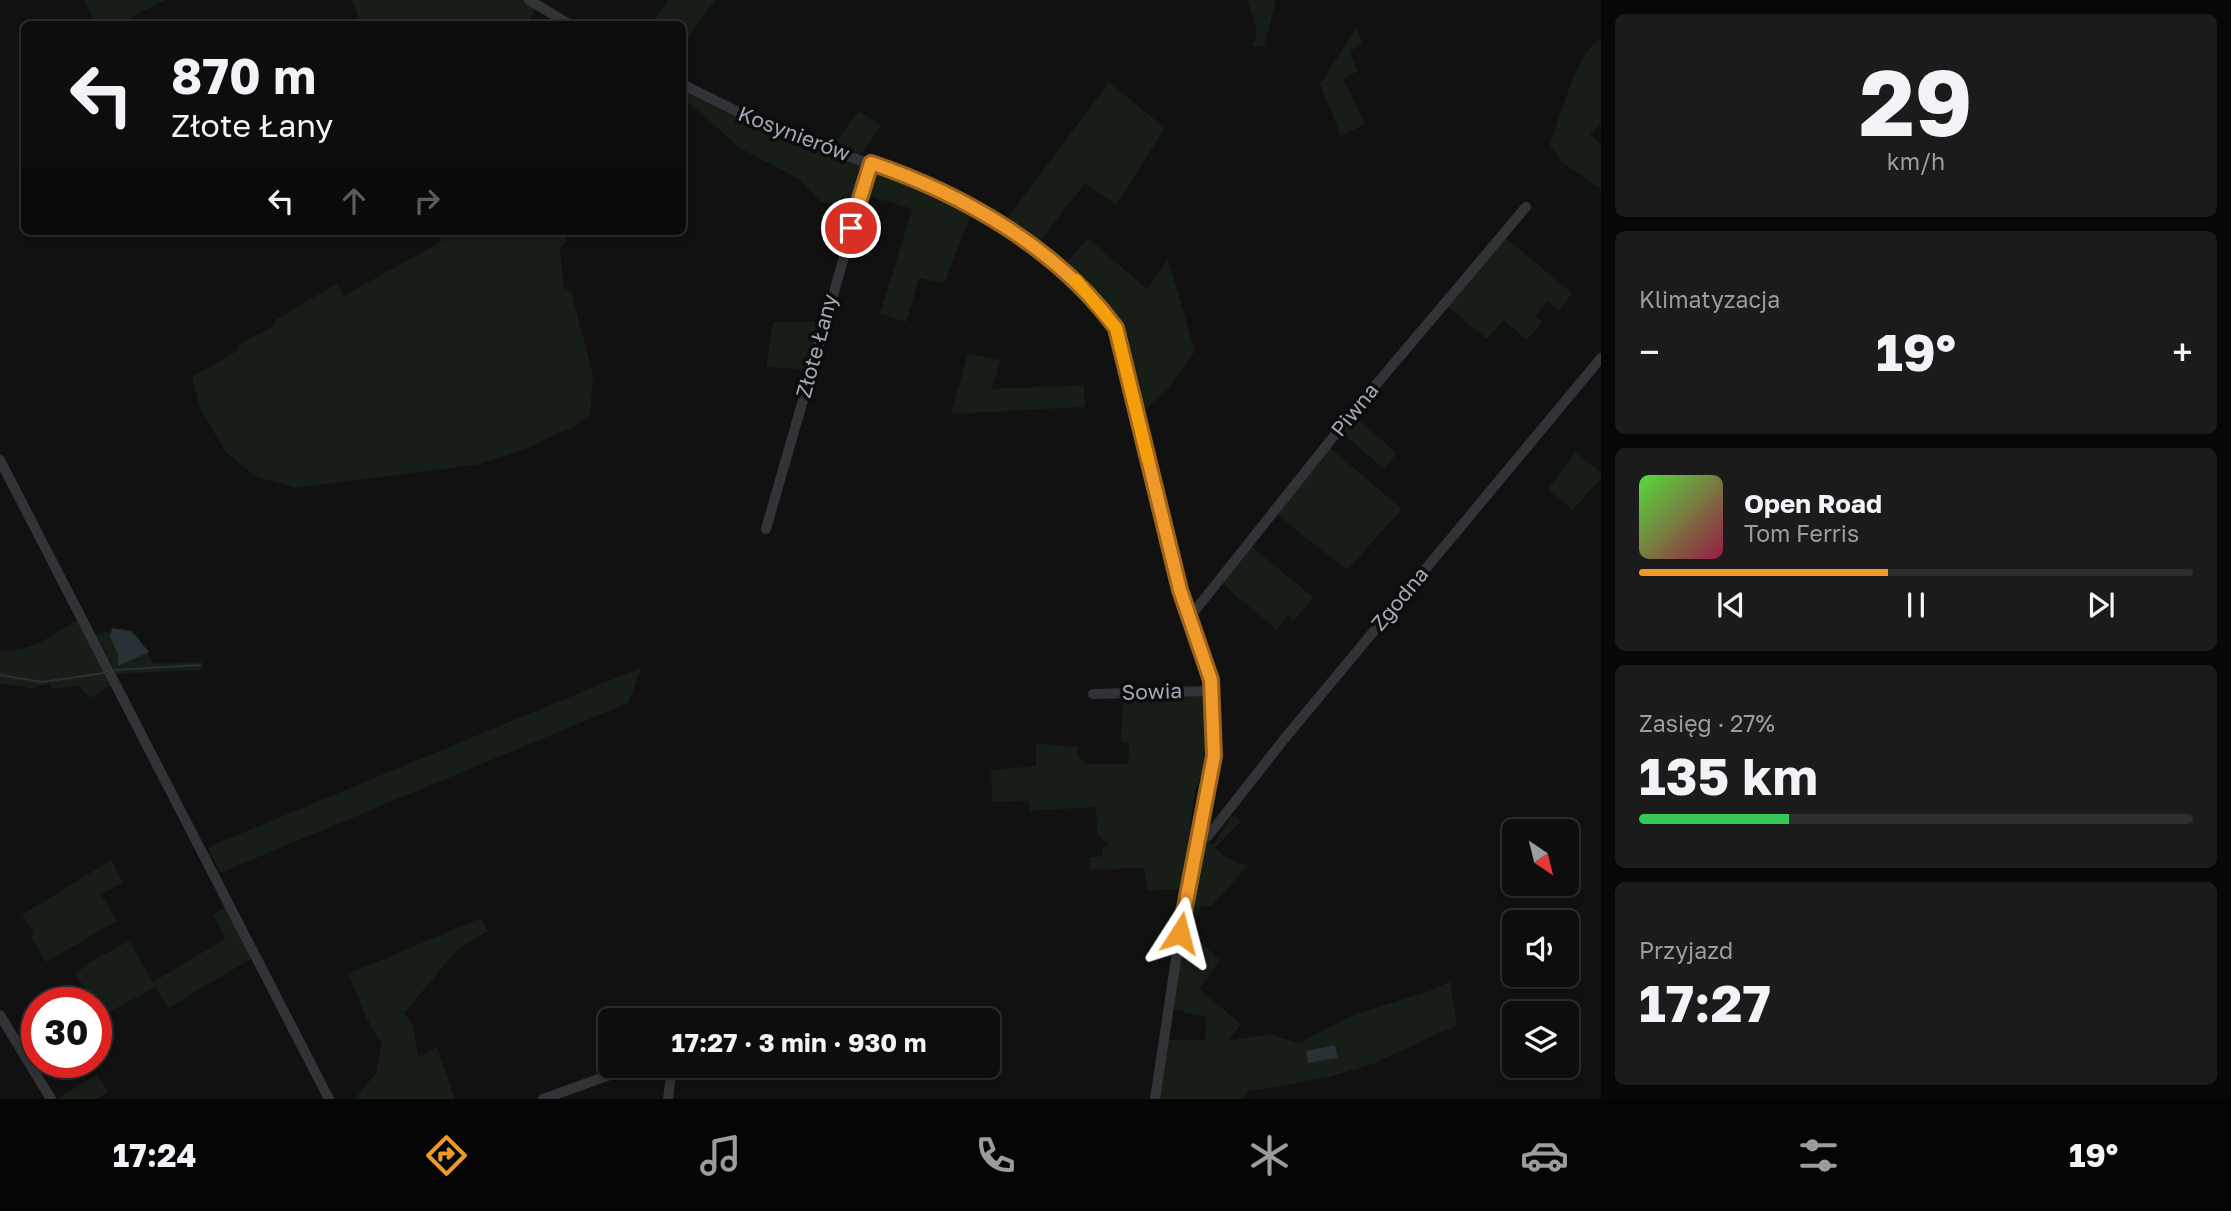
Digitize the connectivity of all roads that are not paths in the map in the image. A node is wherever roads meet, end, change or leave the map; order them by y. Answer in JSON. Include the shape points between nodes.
{"nodes":[{"id":1,"x":529,"y":0,"type":"edge"},
{"id":2,"x":564,"y":21,"type":"edge"},
{"id":3,"x":686,"y":86,"type":"edge"},
{"id":4,"x":871,"y":163,"type":"junction"},
{"id":5,"x":1526,"y":207,"type":"dead end"},
{"id":6,"x":1601,"y":358,"type":"edge"},
{"id":7,"x":0,"y":460,"type":"edge"},
{"id":8,"x":765,"y":529,"type":"dead end"},
{"id":9,"x":1189,"y":618,"type":"junction"},
{"id":10,"x":1212,"y":691,"type":"junction"},
{"id":11,"x":1093,"y":694,"type":"dead end"},
{"id":12,"x":1200,"y":837,"type":"junction"},
{"id":13,"x":0,"y":1015,"type":"edge"},
{"id":14,"x":602,"y":1078,"type":"edge"},
{"id":15,"x":671,"y":1078,"type":"edge"},
{"id":16,"x":51,"y":1099,"type":"edge"},
{"id":17,"x":329,"y":1099,"type":"edge"},
{"id":18,"x":543,"y":1099,"type":"edge"},
{"id":19,"x":668,"y":1099,"type":"edge"},
{"id":20,"x":1155,"y":1099,"type":"edge"}],
"edges":[{"from":1,"to":2,"type":"street"},
{"from":3,"to":4,"type":"street","name":"Kosynierów","via":[[781,134]]},
{"from":4,"to":8,"type":"street","name":"Złote Łany"},
{"from":4,"to":9,"type":"street","name":"Kosynierów","via":[[937,187],[1063,267],[1116,328]]},
{"from":5,"to":9,"type":"street","name":"Piwna","via":[[1353,412]]},
{"from":6,"to":12,"type":"street","name":"Zgodna","via":[[1208,836]]},
{"from":7,"to":17,"type":"street"},
{"from":9,"to":10,"type":"street","name":"Kosynierów"},
{"from":10,"to":11,"type":"street","name":"Sowia"},
{"from":10,"to":12,"type":"street","name":"Kosynierów","via":[[1214,756]]},
{"from":12,"to":20,"type":"street","name":"Kosynierów","via":[[1184,906]]},
{"from":13,"to":16,"type":"street"},
{"from":14,"to":18,"type":"street"},
{"from":15,"to":19,"type":"street"}]}
